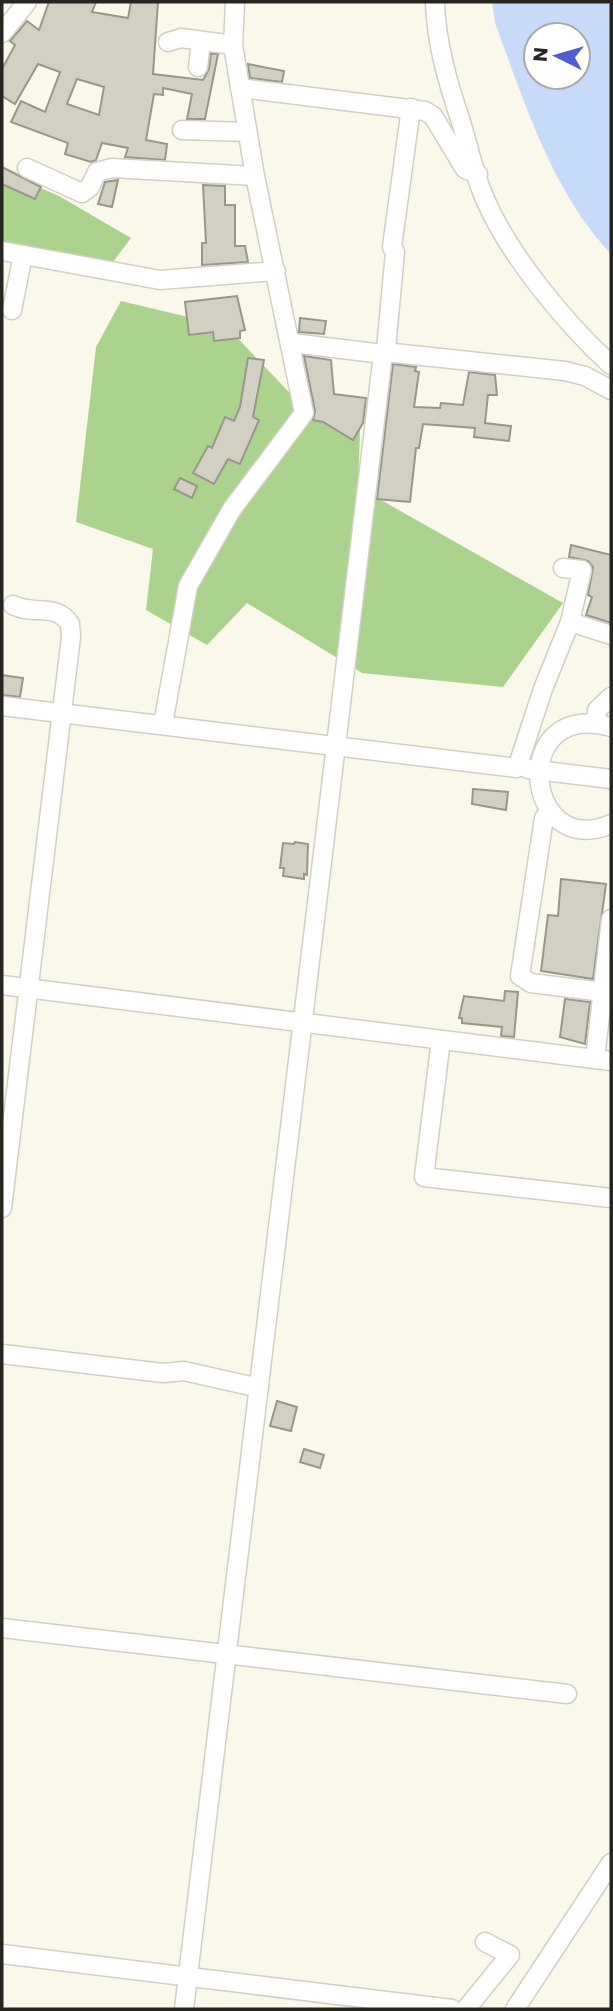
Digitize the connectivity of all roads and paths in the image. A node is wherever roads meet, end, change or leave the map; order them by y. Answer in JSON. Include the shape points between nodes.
{"nodes":[{"id":1,"x":27,"y":2,"type":"edge"},
{"id":2,"x":235,"y":2,"type":"edge"},
{"id":3,"x":435,"y":2,"type":"edge"},
{"id":4,"x":2,"y":33,"type":"edge"},
{"id":5,"x":201,"y":41,"type":"junction"},
{"id":6,"x":168,"y":42,"type":"dead end"},
{"id":7,"x":233,"y":45,"type":"junction"},
{"id":8,"x":198,"y":67,"type":"dead end"},
{"id":9,"x":240,"y":88,"type":"junction"},
{"id":10,"x":411,"y":108,"type":"junction"},
{"id":11,"x":182,"y":130,"type":"dead end"},
{"id":12,"x":247,"y":132,"type":"junction"},
{"id":13,"x":27,"y":168,"type":"dead end"},
{"id":14,"x":478,"y":174,"type":"junction"},
{"id":15,"x":255,"y":176,"type":"junction"},
{"id":16,"x":2,"y":251,"type":"edge"},
{"id":17,"x":23,"y":254,"type":"junction"},
{"id":18,"x":276,"y":271,"type":"junction"},
{"id":19,"x":12,"y":310,"type":"dead end"},
{"id":20,"x":292,"y":343,"type":"junction"},
{"id":21,"x":384,"y":353,"type":"junction"},
{"id":22,"x":611,"y":365,"type":"edge"},
{"id":23,"x":611,"y":390,"type":"edge"},
{"id":24,"x":563,"y":568,"type":"dead end"},
{"id":25,"x":13,"y":605,"type":"dead end"},
{"id":26,"x":570,"y":622,"type":"junction"},
{"id":27,"x":611,"y":635,"type":"edge"},
{"id":28,"x":611,"y":698,"type":"edge"},
{"id":29,"x":2,"y":706,"type":"edge"},
{"id":30,"x":62,"y":713,"type":"junction"},
{"id":31,"x":163,"y":724,"type":"junction"},
{"id":32,"x":604,"y":725,"type":"edge"},
{"id":33,"x":336,"y":746,"type":"junction"},
{"id":34,"x":517,"y":768,"type":"junction"},
{"id":35,"x":537,"y":771,"type":"junction"},
{"id":36,"x":611,"y":779,"type":"edge"},
{"id":37,"x":550,"y":811,"type":"junction"},
{"id":38,"x":611,"y":824,"type":"edge"},
{"id":39,"x":611,"y":919,"type":"edge"},
{"id":40,"x":2,"y":985,"type":"edge"},
{"id":41,"x":29,"y":989,"type":"junction"},
{"id":42,"x":607,"y":992,"type":"edge"},
{"id":43,"x":302,"y":1022,"type":"junction"},
{"id":44,"x":441,"y":1040,"type":"junction"},
{"id":45,"x":603,"y":1060,"type":"edge"},
{"id":46,"x":611,"y":1198,"type":"edge"},
{"id":47,"x":2,"y":1208,"type":"edge"},
{"id":48,"x":2,"y":1354,"type":"edge"},
{"id":49,"x":259,"y":1388,"type":"junction"},
{"id":50,"x":2,"y":1628,"type":"edge"},
{"id":51,"x":228,"y":1654,"type":"junction"},
{"id":52,"x":567,"y":1694,"type":"dead end"},
{"id":53,"x":611,"y":1863,"type":"edge"},
{"id":54,"x":485,"y":1942,"type":"dead end"},
{"id":55,"x":2,"y":1954,"type":"edge"},
{"id":56,"x":188,"y":1977,"type":"junction"},
{"id":57,"x":184,"y":2009,"type":"edge"},
{"id":58,"x":452,"y":2009,"type":"edge"},
{"id":59,"x":466,"y":2009,"type":"edge"},
{"id":60,"x":515,"y":2009,"type":"edge"}],
"edges":[{"from":1,"to":4,"type":"street"},
{"from":2,"to":7,"type":"street"},
{"from":3,"to":14,"type":"street","via":[[448,80]]},
{"from":5,"to":6,"type":"street","via":[[181,38]]},
{"from":5,"to":7,"type":"street"},
{"from":5,"to":8,"type":"street"},
{"from":7,"to":9,"type":"street"},
{"from":9,"to":10,"type":"street"},
{"from":9,"to":12,"type":"street"},
{"from":10,"to":14,"type":"street","via":[[433,116],[465,169]]},
{"from":10,"to":21,"type":"street","via":[[392,247]]},
{"from":11,"to":12,"type":"street"},
{"from":12,"to":15,"type":"street"},
{"from":13,"to":15,"type":"street","via":[[82,193],[97,172],[112,167]]},
{"from":14,"to":22,"type":"street","via":[[485,199],[522,262],[567,320]]},
{"from":15,"to":18,"type":"street"},
{"from":16,"to":17,"type":"street"},
{"from":17,"to":18,"type":"street","via":[[160,281]]},
{"from":17,"to":19,"type":"street"},
{"from":18,"to":20,"type":"street"},
{"from":20,"to":21,"type":"street"},
{"from":20,"to":31,"type":"street","via":[[304,413],[232,509],[188,586]]},
{"from":21,"to":23,"type":"street","via":[[565,371]]},
{"from":21,"to":33,"type":"street"},
{"from":24,"to":26,"type":"street","via":[[582,570]]},
{"from":25,"to":30,"type":"street","via":[[54,610],[70,624]]},
{"from":26,"to":27,"type":"street"},
{"from":26,"to":34,"type":"street"},
{"from":28,"to":32,"type":"street","via":[[597,710]]},
{"from":29,"to":30,"type":"street"},
{"from":30,"to":31,"type":"street"},
{"from":30,"to":41,"type":"street"},
{"from":31,"to":33,"type":"street"},
{"from":32,"to":35,"type":"street","via":[[575,725],[556,734],[543,751]]},
{"from":33,"to":34,"type":"street"},
{"from":33,"to":43,"type":"street"},
{"from":34,"to":35,"type":"street"},
{"from":35,"to":36,"type":"street"},
{"from":35,"to":37,"type":"street","via":[[540,792]]},
{"from":37,"to":38,"type":"street","via":[[577,827]]},
{"from":37,"to":42,"type":"street","via":[[544,818],[520,976],[530,983]]},
{"from":39,"to":42,"type":"street"},
{"from":40,"to":41,"type":"street"},
{"from":41,"to":43,"type":"street"},
{"from":41,"to":47,"type":"street"},
{"from":42,"to":45,"type":"street"},
{"from":43,"to":44,"type":"street"},
{"from":43,"to":49,"type":"street"},
{"from":44,"to":45,"type":"street"},
{"from":44,"to":46,"type":"street","via":[[424,1177]]},
{"from":48,"to":49,"type":"street","via":[[163,1373],[184,1371]]},
{"from":49,"to":51,"type":"street"},
{"from":50,"to":51,"type":"street"},
{"from":51,"to":52,"type":"street"},
{"from":51,"to":56,"type":"street"},
{"from":53,"to":60,"type":"street"},
{"from":54,"to":59,"type":"street","via":[[510,1955]]},
{"from":55,"to":56,"type":"street"},
{"from":56,"to":57,"type":"street"},
{"from":56,"to":58,"type":"street"}]}
